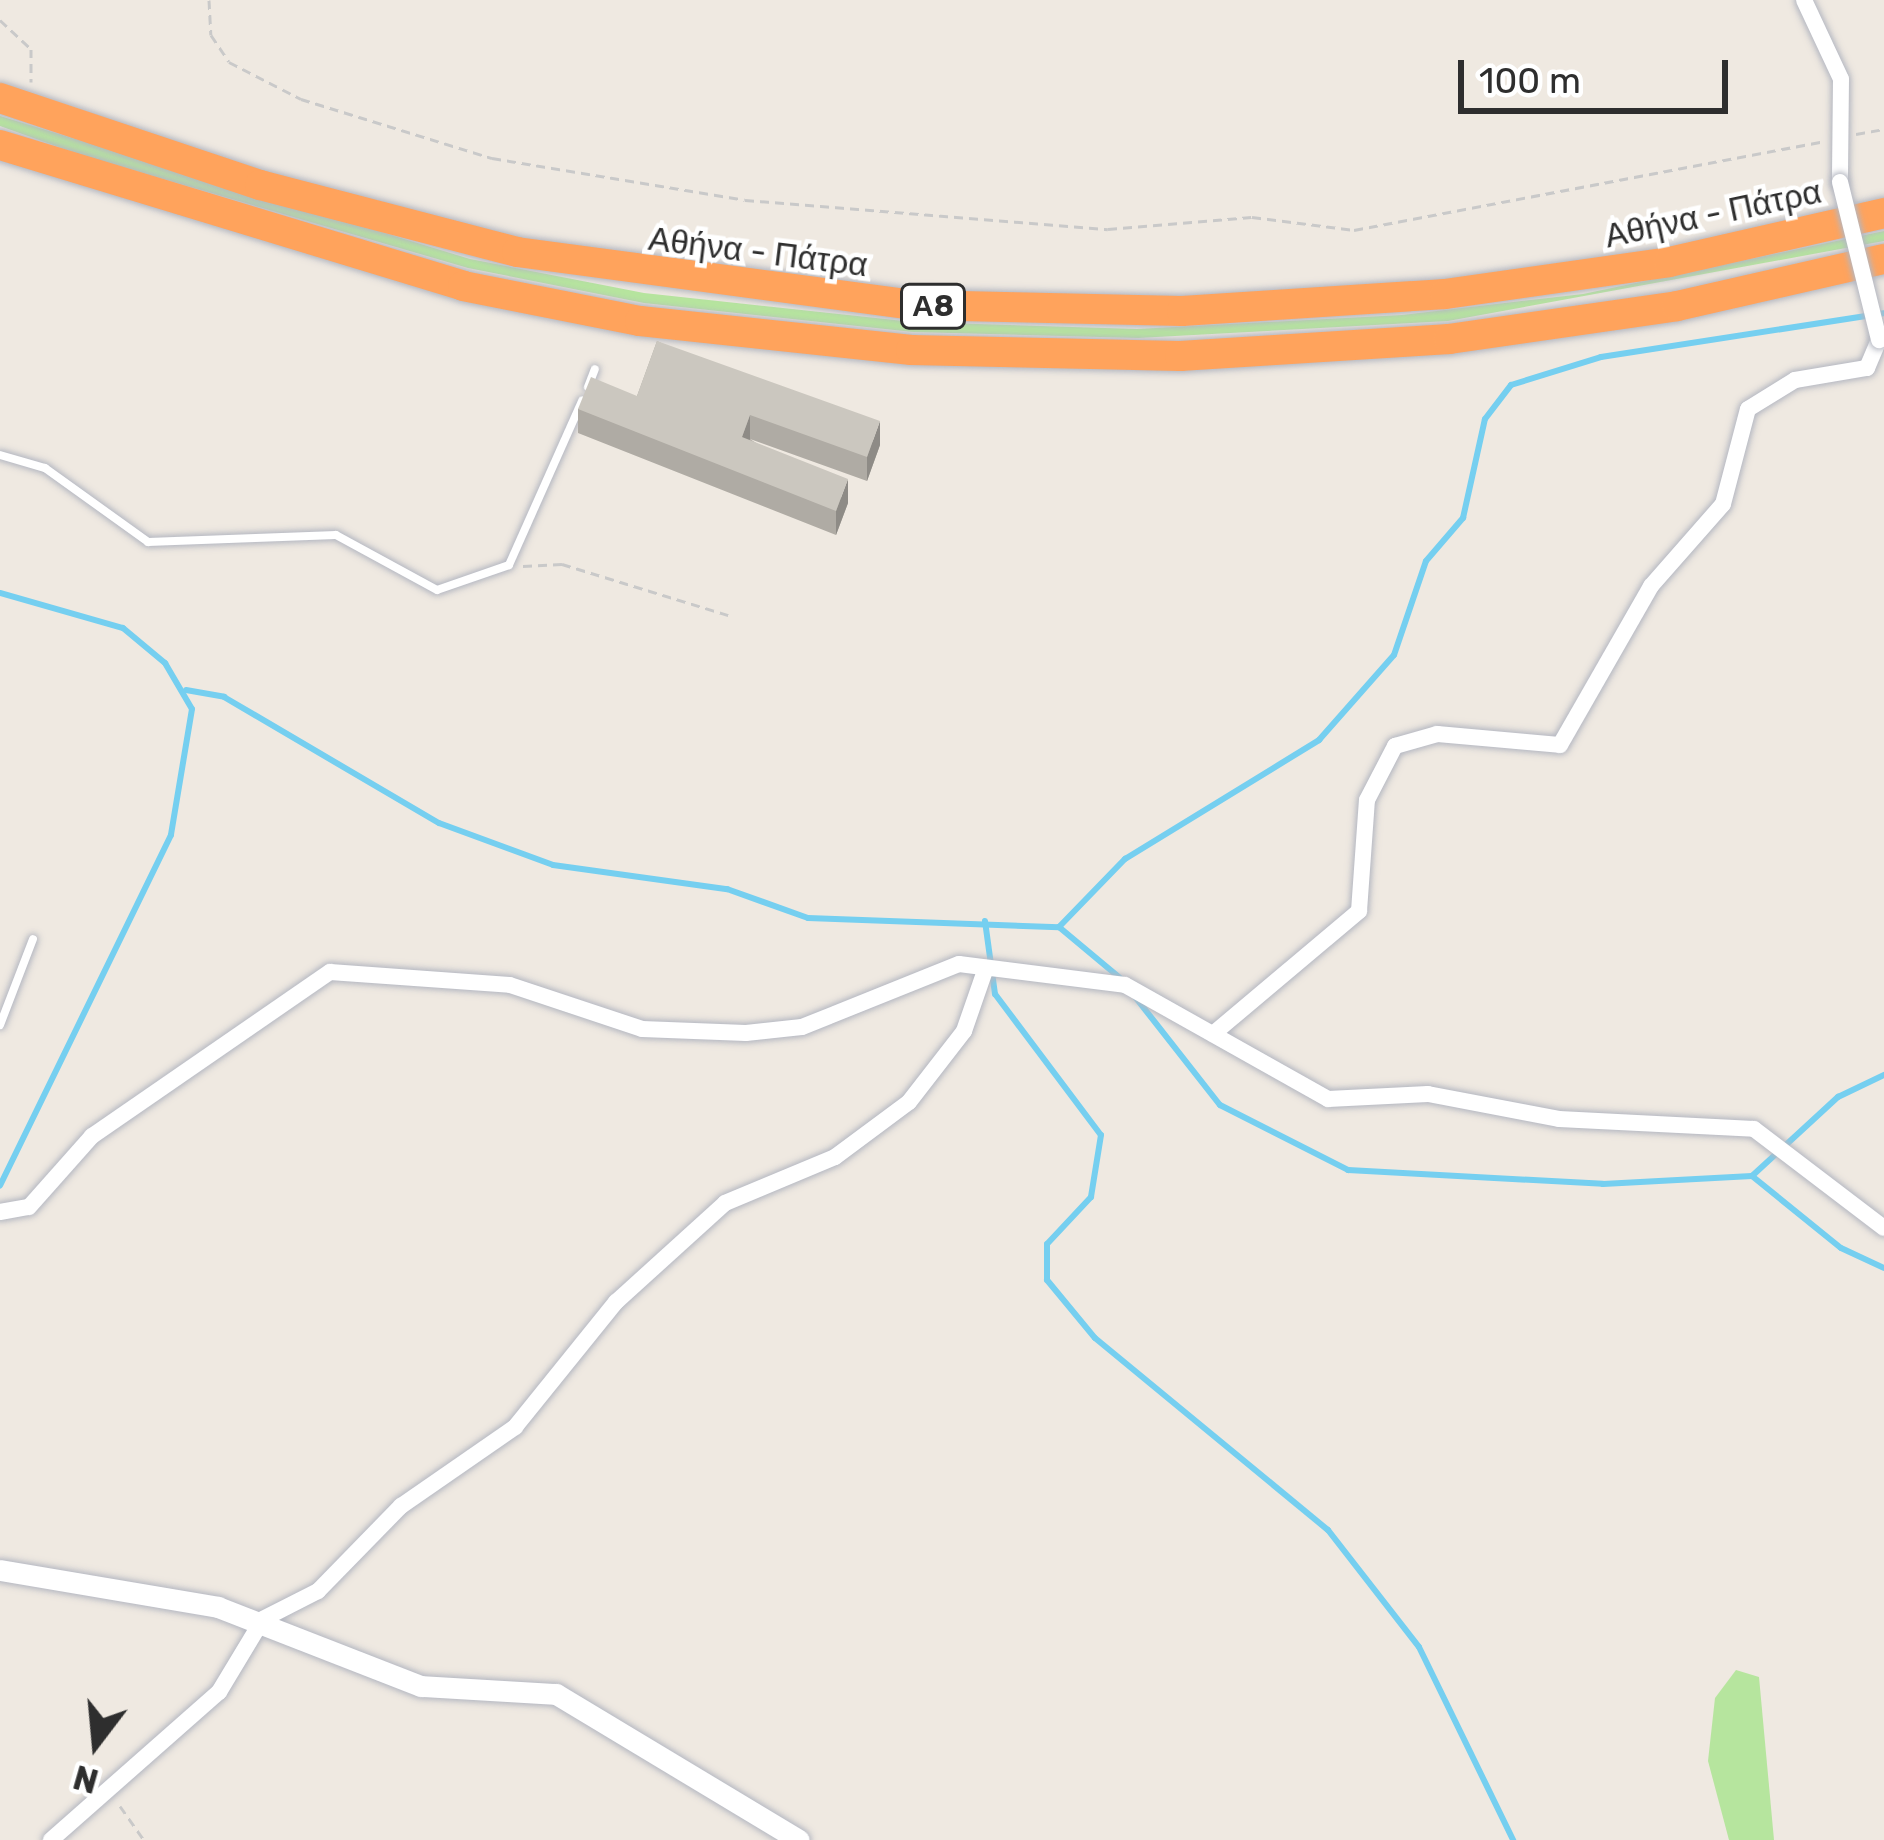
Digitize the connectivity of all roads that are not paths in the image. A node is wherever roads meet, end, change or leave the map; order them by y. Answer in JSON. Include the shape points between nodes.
{"nodes":[{"id":1,"x":1804,"y":0,"type":"edge"},
{"id":2,"x":0,"y":98,"type":"edge"},
{"id":3,"x":0,"y":145,"type":"edge"},
{"id":4,"x":1884,"y":213,"type":"edge"},
{"id":5,"x":1884,"y":259,"type":"edge"},
{"id":6,"x":596,"y":369,"type":"dead end"},
{"id":7,"x":0,"y":455,"type":"edge"},
{"id":8,"x":33,"y":939,"type":"dead end"},
{"id":9,"x":986,"y":968,"type":"junction"},
{"id":10,"x":0,"y":1025,"type":"edge"},
{"id":11,"x":1214,"y":1034,"type":"junction"},
{"id":12,"x":6,"y":1213,"type":"edge"},
{"id":13,"x":1884,"y":1228,"type":"edge"},
{"id":14,"x":0,"y":1570,"type":"edge"},
{"id":15,"x":263,"y":1619,"type":"junction"},
{"id":16,"x":50,"y":1840,"type":"edge"},
{"id":17,"x":799,"y":1840,"type":"edge"}],
"edges":[{"from":1,"to":11,"type":"street","bridge":true,"via":[[1841,79],[1840,182],[1879,340],[1867,368],[1795,380],[1748,409],[1723,504],[1652,586],[1560,745],[1437,734],[1395,746],[1362,820],[1359,911]]},
{"from":2,"to":4,"type":"highway","name":"Αθήνα - Πάτρα","number":"Α8","via":[[260,185],[517,252],[916,305],[1160,311],[1424,296],[1603,274]]},
{"from":3,"to":5,"type":"highway","number":"Α8","via":[[289,240],[507,295],[934,351],[1196,355],[1449,339],[1677,306]]},
{"from":6,"to":7,"type":"lane","via":[[509,565],[437,590],[336,535],[148,542],[46,468]]},
{"from":8,"to":10,"type":"lane"},
{"from":9,"to":11,"type":"street","via":[[1126,985]]},
{"from":9,"to":12,"type":"street","via":[[934,967],[802,1027],[686,1034],[627,1025],[543,990],[331,972],[92,1136]]},
{"from":9,"to":15,"type":"street","via":[[964,1031],[909,1102],[835,1157],[725,1203],[616,1302],[502,1439],[401,1506],[318,1591]]},
{"from":11,"to":13,"type":"street","via":[[1328,1099],[1428,1094],[1558,1119],[1754,1129]]},
{"from":14,"to":15,"type":"street","via":[[138,1586]]},
{"from":15,"to":16,"type":"street","via":[[219,1692]]},
{"from":15,"to":17,"type":"street","via":[[401,1681],[579,1703],[738,1813]]}]}
